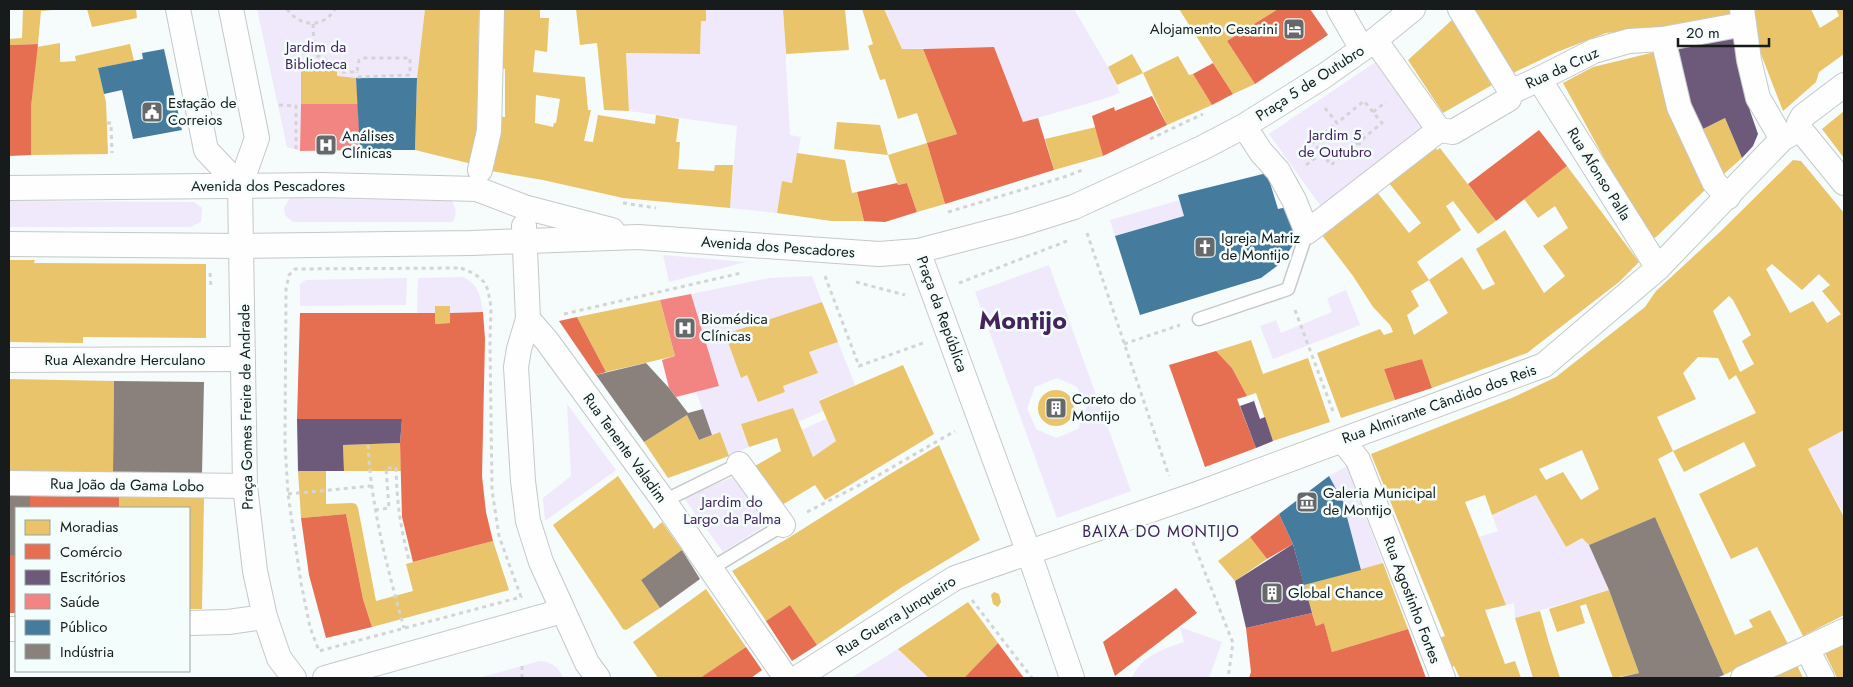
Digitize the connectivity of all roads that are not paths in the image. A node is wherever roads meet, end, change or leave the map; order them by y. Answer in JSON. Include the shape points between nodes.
{"nodes":[{"id":1,"x":178,"y":9,"type":"edge"},
{"id":2,"x":231,"y":9,"type":"edge"},
{"id":3,"x":492,"y":9,"type":"edge"},
{"id":4,"x":1339,"y":9,"type":"edge"},
{"id":5,"x":1413,"y":9,"type":"edge"},
{"id":6,"x":1460,"y":9,"type":"edge"},
{"id":7,"x":1743,"y":16,"type":"edge"},
{"id":8,"x":1663,"y":39,"type":"junction"},
{"id":9,"x":1368,"y":45,"type":"junction"},
{"id":10,"x":1540,"y":79,"type":"junction"},
{"id":11,"x":1844,"y":85,"type":"edge"},
{"id":12,"x":1510,"y":92,"type":"junction"},
{"id":13,"x":1244,"y":126,"type":"junction"},
{"id":14,"x":1446,"y":131,"type":"junction"},
{"id":15,"x":1791,"y":134,"type":"junction"},
{"id":16,"x":480,"y":170,"type":"dead end"},
{"id":17,"x":1844,"y":183,"type":"edge"},
{"id":18,"x":240,"y":186,"type":"junction"},
{"id":19,"x":9,"y":188,"type":"edge"},
{"id":20,"x":1728,"y":197,"type":"junction"},
{"id":21,"x":524,"y":207,"type":"junction"},
{"id":22,"x":1307,"y":232,"type":"junction"},
{"id":23,"x":638,"y":237,"type":"junction"},
{"id":24,"x":524,"y":241,"type":"junction"},
{"id":25,"x":9,"y":244,"type":"edge"},
{"id":26,"x":242,"y":246,"type":"junction"},
{"id":27,"x":918,"y":251,"type":"junction"},
{"id":28,"x":1658,"y":268,"type":"junction"},
{"id":29,"x":528,"y":319,"type":"junction"},
{"id":30,"x":1199,"y":319,"type":"road end"},
{"id":31,"x":242,"y":359,"type":"junction"},
{"id":32,"x":9,"y":360,"type":"edge"},
{"id":33,"x":1343,"y":440,"type":"junction"},
{"id":34,"x":740,"y":464,"type":"joint"},
{"id":35,"x":9,"y":483,"type":"edge"},
{"id":36,"x":245,"y":486,"type":"junction"},
{"id":37,"x":664,"y":500,"type":"junction"},
{"id":38,"x":783,"y":525,"type":"joint"},
{"id":39,"x":1029,"y":553,"type":"junction"},
{"id":40,"x":712,"y":568,"type":"junction"},
{"id":41,"x":562,"y":611,"type":"junction"},
{"id":42,"x":265,"y":617,"type":"junction"},
{"id":43,"x":190,"y":623,"type":"edge"},
{"id":44,"x":1844,"y":630,"type":"edge"},
{"id":45,"x":1807,"y":648,"type":"junction"},
{"id":46,"x":294,"y":678,"type":"edge"},
{"id":47,"x":325,"y":678,"type":"edge"},
{"id":48,"x":598,"y":678,"type":"edge"},
{"id":49,"x":786,"y":678,"type":"edge"},
{"id":50,"x":797,"y":678,"type":"edge"},
{"id":51,"x":1072,"y":678,"type":"edge"},
{"id":52,"x":1443,"y":678,"type":"edge"},
{"id":53,"x":1743,"y":678,"type":"edge"},
{"id":54,"x":1822,"y":678,"type":"edge"}],
"edges":[{"from":1,"to":18,"type":"street","via":[[206,150]]},
{"from":2,"to":18,"type":"street","via":[[257,138]]},
{"from":3,"to":16,"type":"street","via":[[489,131]]},
{"from":4,"to":9,"type":"street"},
{"from":5,"to":9,"type":"street"},
{"from":6,"to":12,"type":"street"},
{"from":7,"to":8,"type":"street","name":"Rua da Cruz"},
{"from":7,"to":15,"type":"street","via":[[1758,98]]},
{"from":8,"to":10,"type":"street","name":"Rua da Cruz","via":[[1630,41],[1594,51]]},
{"from":8,"to":20,"type":"street","via":[[1679,107],[1714,182]]},
{"from":9,"to":13,"type":"street","name":"Praça 5 de Outubro"},
{"from":9,"to":14,"type":"street","name":"Praça 5 de Outubro"},
{"from":10,"to":12,"type":"street","name":"Rua da Cruz"},
{"from":10,"to":28,"type":"street","name":"Rua Afonso Palla"},
{"from":11,"to":15,"type":"street","name":"Rua Almirante Cândido dos Reis","via":[[1803,116]]},
{"from":12,"to":14,"type":"street","name":"Rua da Cruz","via":[[1509,99]]},
{"from":13,"to":22,"type":"street","name":"Praça 5 de Outubro","via":[[1278,171]]},
{"from":13,"to":27,"type":"street","name":"Praça da República","via":[[1074,208]]},
{"from":14,"to":22,"type":"street"},
{"from":15,"to":17,"type":"street"},
{"from":15,"to":20,"type":"street","name":"Rua Almirante Cândido dos Reis"},
{"from":18,"to":19,"type":"street","name":"Avenida dos Pescadores"},
{"from":18,"to":21,"type":"street","name":"Avenida dos Pescadores","via":[[477,189]]},
{"from":18,"to":26,"type":"street","name":"Praça Gomes Freire de Andrade"},
{"from":20,"to":28,"type":"street","name":"Rua Almirante Cândido dos Reis"},
{"from":21,"to":23,"type":"street","name":"Avenida dos Pescadores"},
{"from":21,"to":24,"type":"street"},
{"from":22,"to":30,"type":"lane","via":[[1288,289]]},
{"from":23,"to":24,"type":"street","name":"Avenida dos Pescadores"},
{"from":23,"to":27,"type":"street","name":"Avenida dos Pescadores","via":[[879,254]]},
{"from":24,"to":26,"type":"street","name":"Avenida dos Pescadores"},
{"from":24,"to":29,"type":"street"},
{"from":25,"to":26,"type":"street","name":"Avenida dos Pescadores"},
{"from":26,"to":31,"type":"street","name":"Praça Gomes Freire de Andrade"},
{"from":27,"to":39,"type":"street","name":"Praça da República"},
{"from":28,"to":33,"type":"street","name":"Rua Almirante Cândido dos Reis","via":[[1544,365]]},
{"from":29,"to":37,"type":"street","name":"Rua Tenente Valadim"},
{"from":29,"to":41,"type":"street","via":[[516,367],[523,480],[528,521]]},
{"from":31,"to":32,"type":"street","name":"Rua Alexandre Herculano"},
{"from":31,"to":36,"type":"street","name":"Praça Gomes Freire de Andrade"},
{"from":33,"to":39,"type":"street","name":"Rua Almirante Cândido dos Reis"},
{"from":33,"to":52,"type":"street","name":"Rua Agostinho Fortes","via":[[1358,460]]},
{"from":34,"to":37,"type":"lane"},
{"from":34,"to":38,"type":"street"},
{"from":35,"to":36,"type":"street","name":"Rua João da Gama Lobo"},
{"from":36,"to":42,"type":"street","name":"Praça Gomes Freire de Andrade","via":[[255,571]]},
{"from":37,"to":40,"type":"street","name":"Rua Tenente Valadim"},
{"from":38,"to":40,"type":"lane"},
{"from":39,"to":50,"type":"street","name":"Rua Guerra Junqueiro","via":[[955,578]]},
{"from":39,"to":51,"type":"street","name":"Praça da República"},
{"from":40,"to":49,"type":"street","name":"Rua Tenente Valadim"},
{"from":41,"to":47,"type":"street"},
{"from":41,"to":48,"type":"street","via":[[587,663]]},
{"from":42,"to":43,"type":"street"},
{"from":42,"to":46,"type":"street","name":"Praça Gomes Freire de Andrade","via":[[279,658]]},
{"from":44,"to":45,"type":"street"},
{"from":45,"to":53,"type":"street"},
{"from":45,"to":54,"type":"street"}]}
